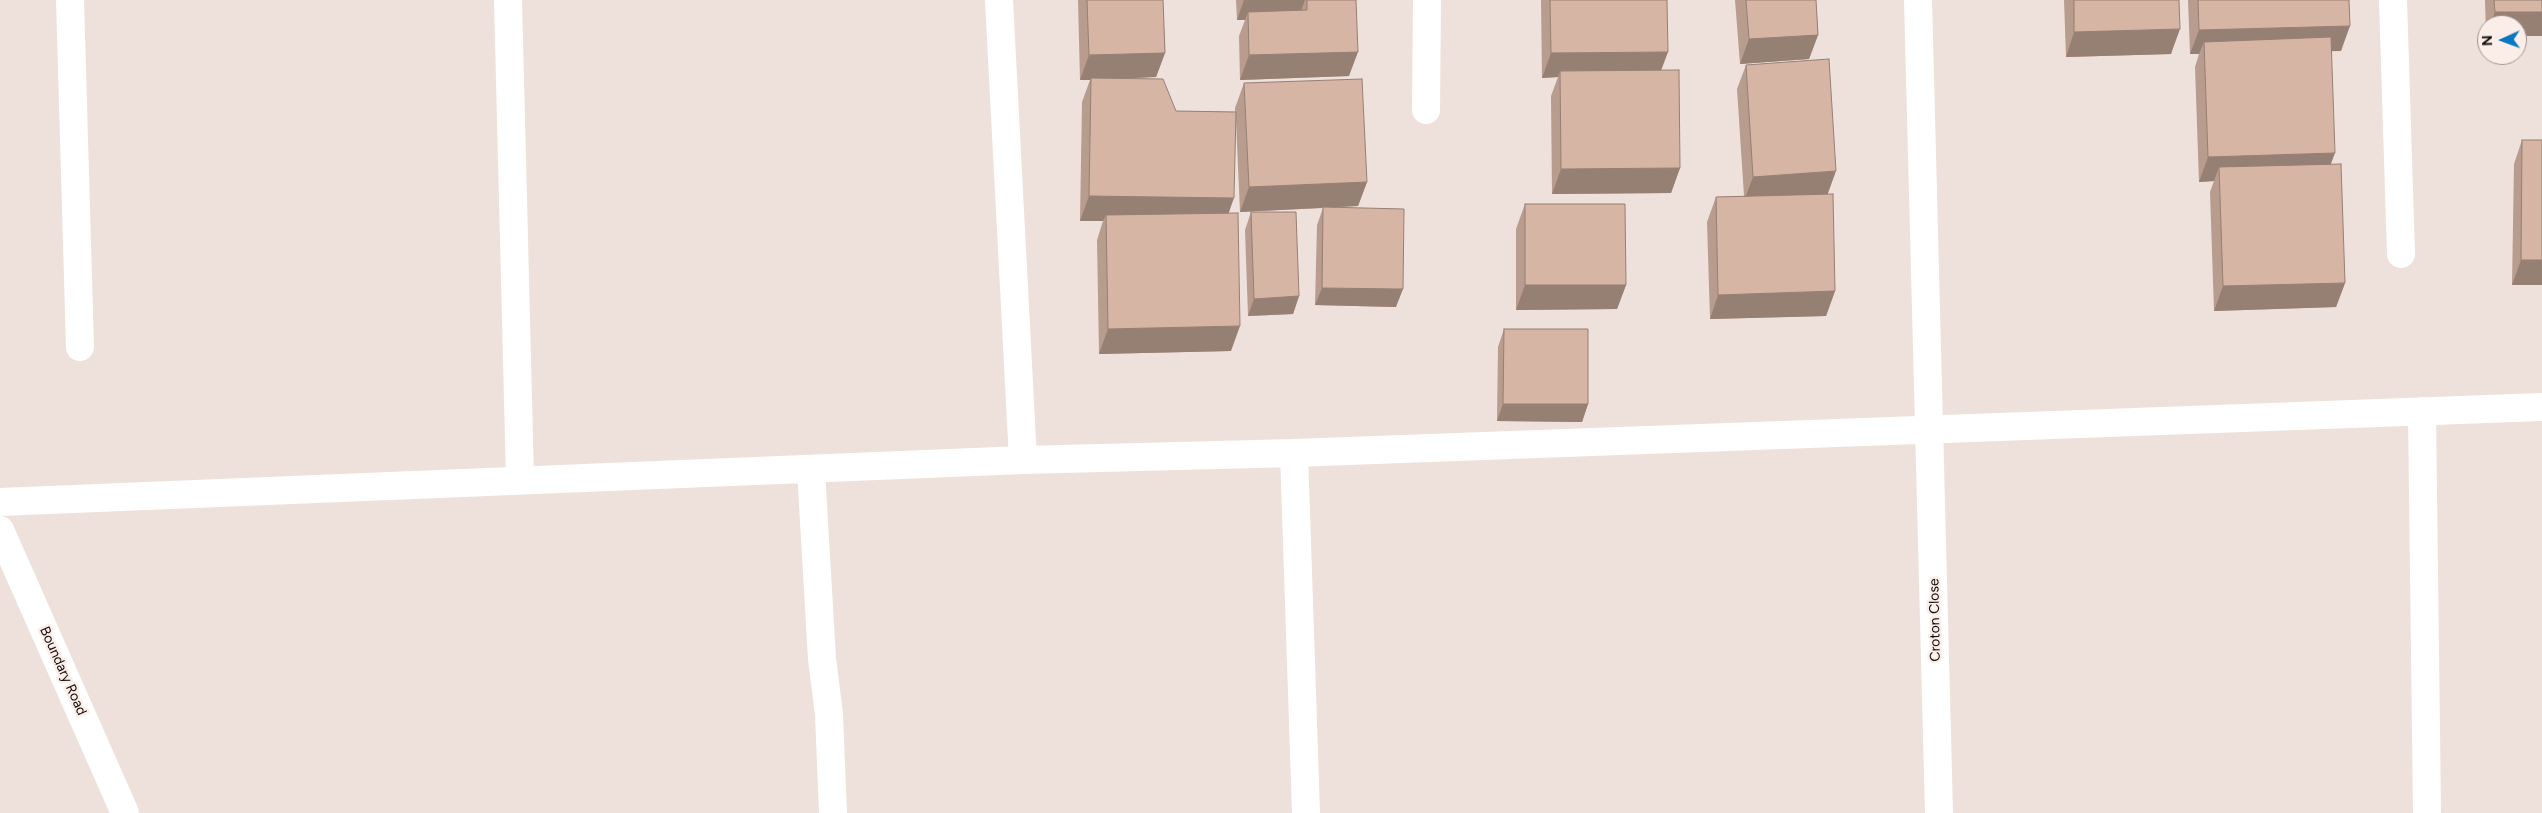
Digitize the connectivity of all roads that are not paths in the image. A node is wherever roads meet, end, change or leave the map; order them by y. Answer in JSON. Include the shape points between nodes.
{"nodes":[{"id":1,"x":70,"y":0,"type":"edge"},
{"id":2,"x":508,"y":0,"type":"edge"},
{"id":3,"x":999,"y":0,"type":"edge"},
{"id":4,"x":1427,"y":0,"type":"edge"},
{"id":5,"x":1918,"y":0,"type":"edge"},
{"id":6,"x":2393,"y":0,"type":"edge"},
{"id":7,"x":1426,"y":110,"type":"dead end"},
{"id":8,"x":2401,"y":254,"type":"dead end"},
{"id":9,"x":80,"y":347,"type":"dead end"},
{"id":10,"x":2542,"y":406,"type":"edge"},
{"id":11,"x":2422,"y":411,"type":"junction"},
{"id":12,"x":1930,"y":428,"type":"junction"},
{"id":13,"x":1294,"y":453,"type":"junction"},
{"id":14,"x":1023,"y":460,"type":"junction"},
{"id":15,"x":811,"y":470,"type":"junction"},
{"id":16,"x":520,"y":479,"type":"junction"},
{"id":17,"x":0,"y":502,"type":"edge"},
{"id":18,"x":0,"y":530,"type":"edge"},
{"id":19,"x":2427,"y":812,"type":"dead end"},
{"id":20,"x":125,"y":813,"type":"edge"},
{"id":21,"x":833,"y":813,"type":"edge"},
{"id":22,"x":1306,"y":813,"type":"edge"},
{"id":23,"x":1940,"y":813,"type":"edge"}],
"edges":[{"from":1,"to":9,"type":"street"},
{"from":2,"to":16,"type":"street"},
{"from":3,"to":14,"type":"street"},
{"from":4,"to":7,"type":"street"},
{"from":5,"to":12,"type":"street","name":"Croton Close"},
{"from":6,"to":8,"type":"street"},
{"from":10,"to":11,"type":"street"},
{"from":11,"to":12,"type":"street"},
{"from":11,"to":19,"type":"street"},
{"from":12,"to":13,"type":"street"},
{"from":12,"to":23,"type":"street","name":"Croton Close"},
{"from":13,"to":14,"type":"street"},
{"from":13,"to":22,"type":"street"},
{"from":14,"to":15,"type":"street"},
{"from":15,"to":16,"type":"street"},
{"from":15,"to":21,"type":"street"},
{"from":16,"to":17,"type":"street"},
{"from":18,"to":20,"type":"street","name":"Boundary Road"}]}
